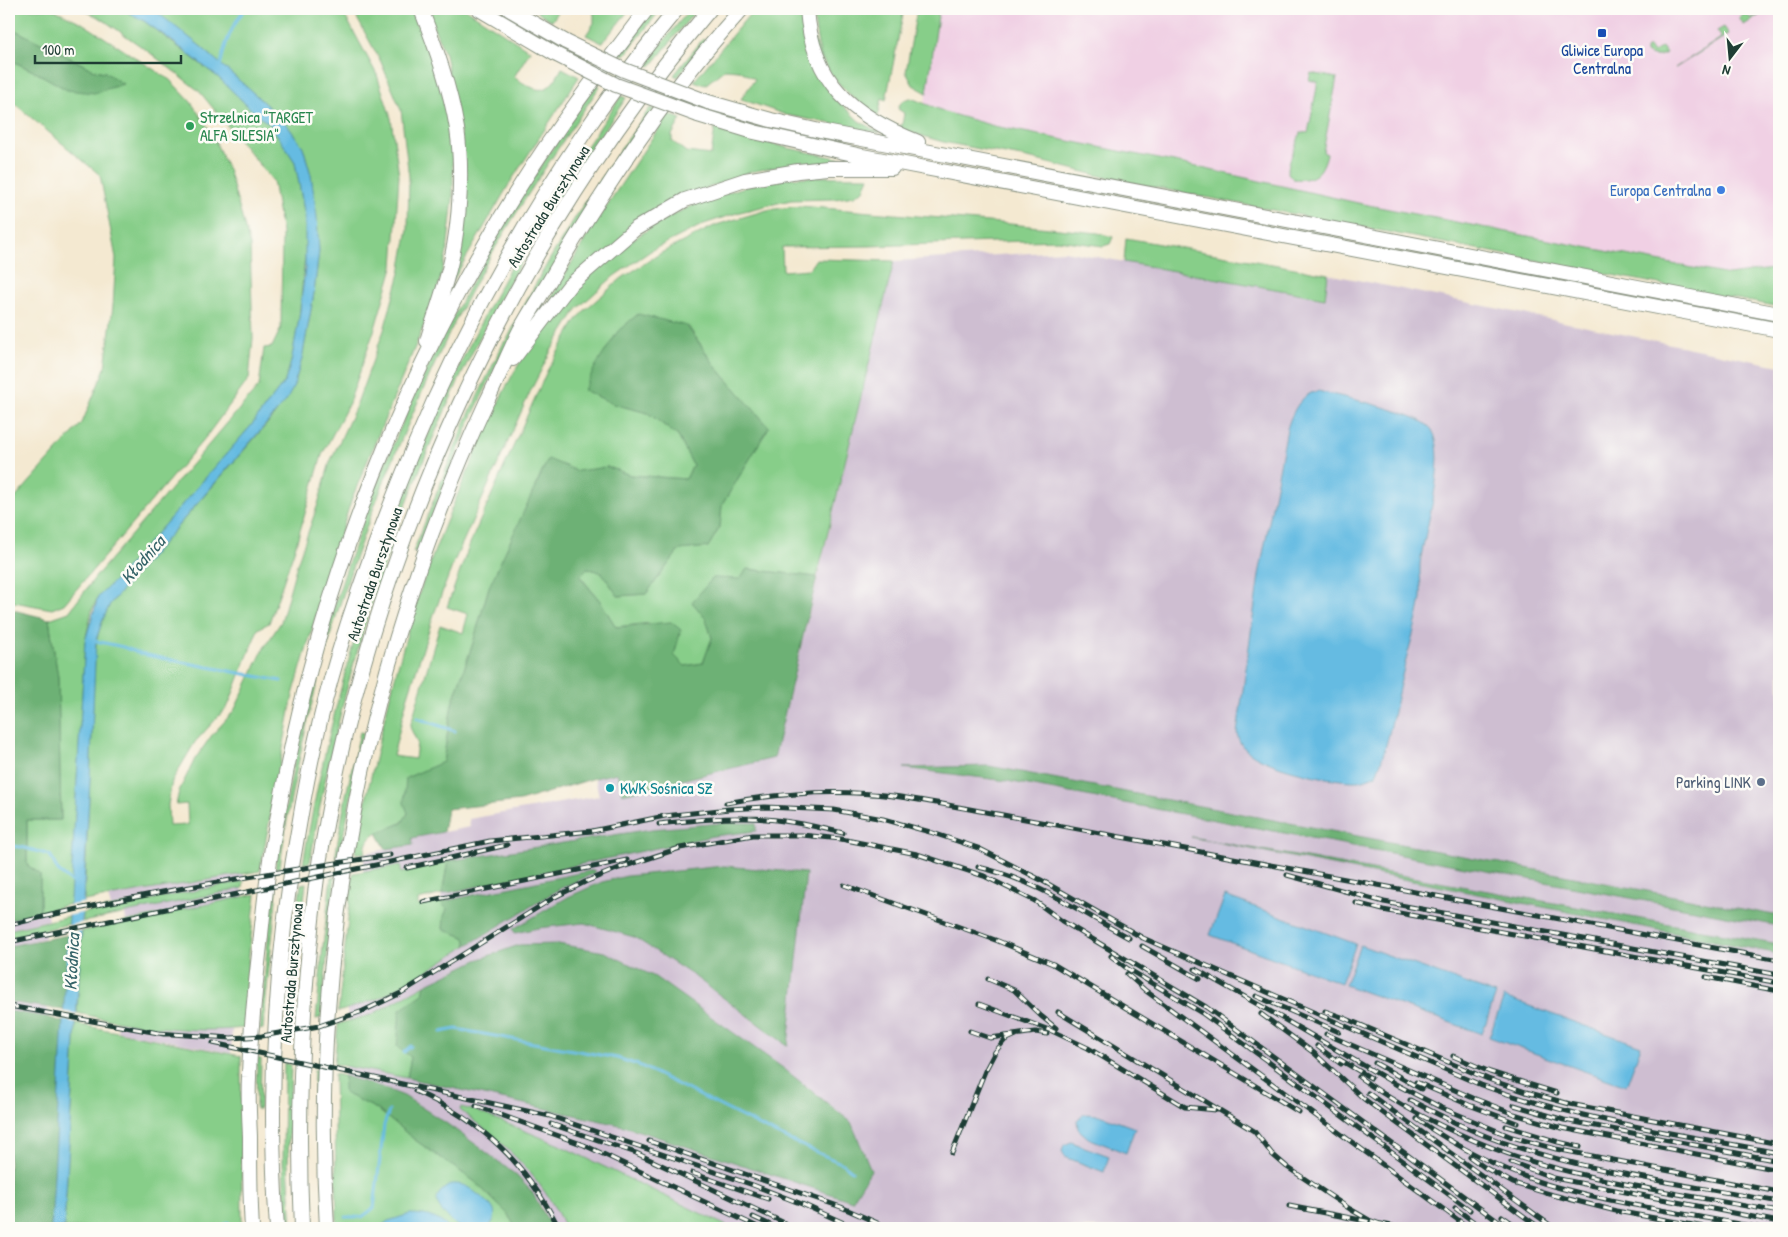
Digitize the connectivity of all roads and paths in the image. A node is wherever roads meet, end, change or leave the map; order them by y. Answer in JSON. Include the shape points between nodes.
{"nodes":[{"id":1,"x":421,"y":9,"type":"edge"},
{"id":2,"x":479,"y":9,"type":"edge"},
{"id":3,"x":509,"y":9,"type":"edge"},
{"id":4,"x":518,"y":9,"type":"edge"},
{"id":5,"x":647,"y":9,"type":"edge"},
{"id":6,"x":677,"y":9,"type":"edge"},
{"id":7,"x":710,"y":9,"type":"edge"},
{"id":8,"x":742,"y":9,"type":"edge"},
{"id":9,"x":807,"y":9,"type":"edge"},
{"id":10,"x":543,"y":30,"type":"junction"},
{"id":11,"x":946,"y":154,"type":"junction"},
{"id":12,"x":936,"y":169,"type":"junction"},
{"id":13,"x":1779,"y":314,"type":"edge"},
{"id":14,"x":1779,"y":330,"type":"edge"},
{"id":15,"x":496,"y":382,"type":"junction"},
{"id":16,"x":412,"y":388,"type":"junction"},
{"id":17,"x":252,"y":1228,"type":"edge"},
{"id":18,"x":277,"y":1228,"type":"edge"},
{"id":19,"x":302,"y":1228,"type":"edge"},
{"id":20,"x":327,"y":1228,"type":"edge"}],
"edges":[{"from":1,"to":16,"type":"highway","via":[[449,93],[457,130],[460,180],[451,261]]},
{"from":2,"to":12,"type":"highway","bridge":true,"via":[[556,55],[616,85],[698,115],[810,145]]},
{"from":3,"to":10,"type":"highway"},
{"from":4,"to":10,"type":"highway"},
{"from":5,"to":16,"type":"highway","via":[[570,111],[519,188],[468,276]]},
{"from":6,"to":18,"type":"highway","name":"Autostrada Bursztynowa","via":[[649,41],[599,112],[550,184],[497,273],[448,367],[368,564],[331,679],[313,748],[286,907],[275,1006],[273,1144]]},
{"from":7,"to":19,"type":"highway","name":"Autostrada Bursztynowa","via":[[662,68],[600,155],[529,268],[443,438],[387,585],[337,767],[315,891],[300,1080]]},
{"from":8,"to":15,"type":"highway","via":[[710,45],[647,130],[583,224],[520,330]]},
{"from":9,"to":11,"type":"highway","via":[[808,31],[822,70],[853,107],[896,134]]},
{"from":10,"to":11,"type":"highway","bridge":true,"via":[[624,70],[708,102],[800,126]]},
{"from":11,"to":13,"type":"highway"},
{"from":12,"to":14,"type":"highway"},
{"from":12,"to":15,"type":"highway","via":[[798,171],[745,180],[685,200],[635,229],[569,286]]},
{"from":15,"to":20,"type":"highway","via":[[439,512],[415,578],[387,670],[361,774],[334,931],[327,1010],[323,1138]]},
{"from":16,"to":17,"type":"highway","via":[[378,466],[333,592],[309,670],[272,843],[248,1078]]}]}
